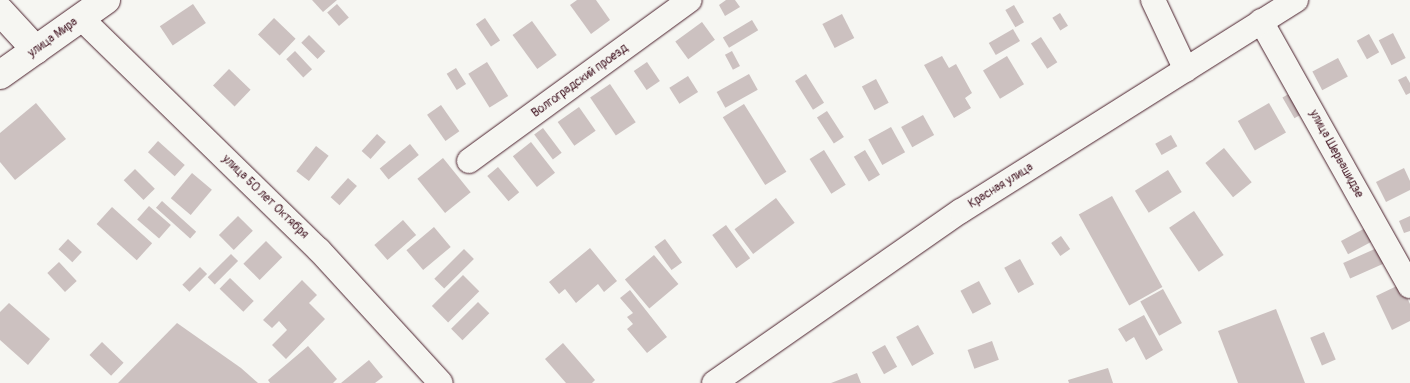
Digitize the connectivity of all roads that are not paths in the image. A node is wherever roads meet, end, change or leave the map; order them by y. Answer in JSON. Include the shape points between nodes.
{"nodes":[{"id":1,"x":106,"y":0,"type":"edge"},
{"id":2,"x":690,"y":0,"type":"edge"},
{"id":3,"x":1153,"y":0,"type":"edge"},
{"id":4,"x":1296,"y":0,"type":"edge"},
{"id":5,"x":0,"y":11,"type":"edge"},
{"id":6,"x":81,"y":18,"type":"junction"},
{"id":7,"x":1261,"y":21,"type":"junction"},
{"id":8,"x":36,"y":50,"type":"junction"},
{"id":9,"x":1186,"y":70,"type":"junction"},
{"id":10,"x":0,"y":75,"type":"edge"},
{"id":11,"x":469,"y":161,"type":"dead end"},
{"id":12,"x":1410,"y":286,"type":"edge"},
{"id":13,"x":441,"y":383,"type":"edge"},
{"id":14,"x":714,"y":383,"type":"edge"}],
"edges":[{"from":1,"to":6,"type":"street","name":"улица Мира"},
{"from":2,"to":11,"type":"street","name":"Волгоградский проезд"},
{"from":3,"to":9,"type":"street"},
{"from":4,"to":7,"type":"street","name":"Красная улица"},
{"from":5,"to":8,"type":"street"},
{"from":6,"to":8,"type":"street","name":"улица Мира"},
{"from":6,"to":13,"type":"street","name":"улица 50 лет Октября","via":[[319,250]]},
{"from":7,"to":9,"type":"street","name":"Красная улица"},
{"from":7,"to":12,"type":"street","name":"улица Шервашидзе"},
{"from":8,"to":10,"type":"street","name":"улица Мира"},
{"from":9,"to":14,"type":"street","name":"Красная улица","via":[[962,211]]}]}
